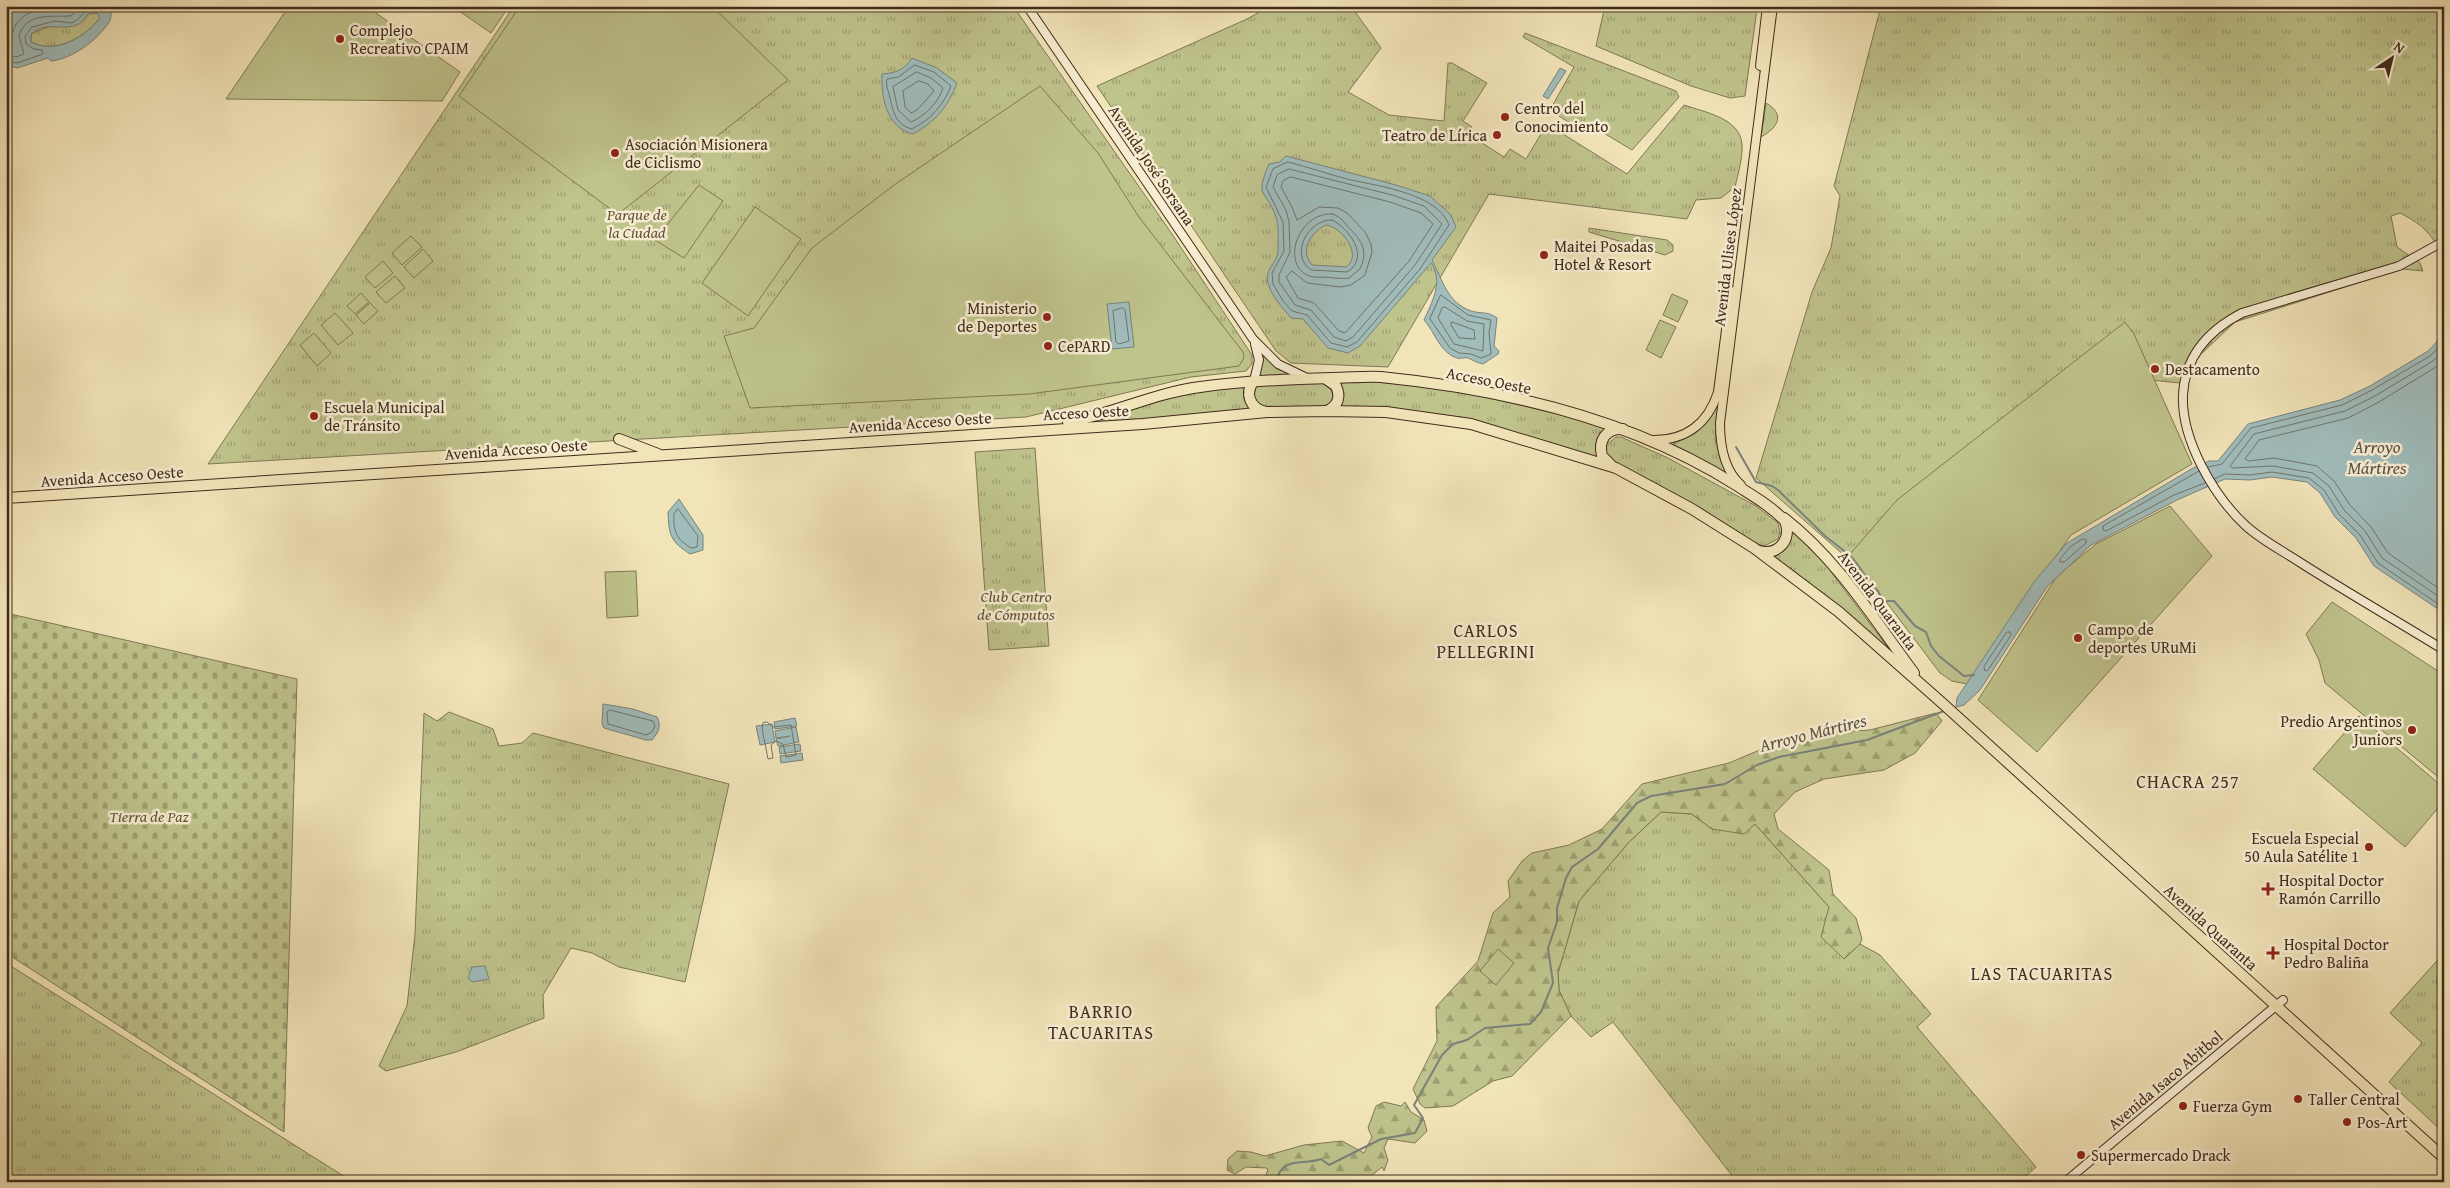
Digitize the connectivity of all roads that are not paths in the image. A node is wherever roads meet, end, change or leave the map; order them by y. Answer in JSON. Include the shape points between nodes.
{"nodes":[{"id":1,"x":1027,"y":6,"type":"edge"},
{"id":2,"x":1767,"y":6,"type":"edge"},
{"id":3,"x":1773,"y":6,"type":"edge"},
{"id":4,"x":2444,"y":241,"type":"edge"},
{"id":5,"x":1253,"y":339,"type":"junction"},
{"id":6,"x":1305,"y":378,"type":"junction"},
{"id":7,"x":1324,"y":378,"type":"junction"},
{"id":8,"x":1254,"y":381,"type":"junction"},
{"id":9,"x":1326,"y":411,"type":"junction"},
{"id":10,"x":1267,"y":412,"type":"junction"},
{"id":11,"x":1028,"y":430,"type":"junction"},
{"id":12,"x":1626,"y":430,"type":"junction"},
{"id":13,"x":619,"y":438,"type":"dead end"},
{"id":14,"x":1650,"y":440,"type":"junction"},
{"id":15,"x":661,"y":455,"type":"junction"},
{"id":16,"x":1616,"y":468,"type":"junction"},
{"id":17,"x":6,"y":498,"type":"edge"},
{"id":18,"x":1757,"y":498,"type":"junction"},
{"id":19,"x":1779,"y":514,"type":"junction"},
{"id":20,"x":1754,"y":548,"type":"junction"},
{"id":21,"x":2444,"y":650,"type":"edge"},
{"id":22,"x":1926,"y":689,"type":"junction"},
{"id":23,"x":2279,"y":1003,"type":"junction"},
{"id":24,"x":2444,"y":1158,"type":"edge"},
{"id":25,"x":2065,"y":1182,"type":"edge"}],
"edges":[{"from":1,"to":5,"type":"main road","name":"Avenida José Sorsana"},
{"from":2,"to":14,"type":"main road","name":"Avenida Ulises López","via":[[1718,392],[1706,415],[1692,430],[1672,440]]},
{"from":3,"to":18,"type":"main road","name":"Avenida Ulises López","via":[[1720,423],[1721,448],[1730,472]]},
{"from":4,"to":21,"type":"main road","via":[[2399,266],[2242,313],[2214,330],[2194,354],[2184,386],[2183,408],[2187,428],[2213,485],[2246,526]]},
{"from":5,"to":6,"type":"main road","name":"Avenida José Sorsana","via":[[1278,364]]},
{"from":5,"to":8,"type":"main road","name":"Avenida José Sorsana","via":[[1259,360]]},
{"from":6,"to":7,"type":"highway","name":"Acceso Oeste"},
{"from":6,"to":8,"type":"highway","name":"Acceso Oeste"},
{"from":7,"to":9,"type":"highway","via":[[1333,382],[1339,396],[1335,405]]},
{"from":7,"to":12,"type":"highway","name":"Acceso Oeste","via":[[1379,377],[1468,390],[1526,402]]},
{"from":8,"to":10,"type":"highway","via":[[1249,391],[1251,402]]},
{"from":8,"to":11,"type":"highway","name":"Acceso Oeste","via":[[1196,387],[1087,419]]},
{"from":9,"to":10,"type":"highway","name":"Acceso Oeste"},
{"from":9,"to":16,"type":"highway","name":"Acceso Oeste","via":[[1386,412],[1483,427]]},
{"from":10,"to":11,"type":"highway","name":"Acceso Oeste","via":[[1143,424]]},
{"from":11,"to":15,"type":"highway","name":"Avenida Acceso Oeste"},
{"from":12,"to":14,"type":"highway","name":"Acceso Oeste"},
{"from":12,"to":16,"type":"highway","via":[[1608,432],[1601,443],[1602,456]]},
{"from":13,"to":15,"type":"highway"},
{"from":14,"to":18,"type":"highway","name":"Acceso Oeste","via":[[1699,463]]},
{"from":15,"to":17,"type":"highway","name":"Avenida Acceso Oeste"},
{"from":16,"to":20,"type":"highway","name":"Acceso Oeste","via":[[1692,509]]},
{"from":18,"to":19,"type":"highway","name":"Avenida Quaranta"},
{"from":19,"to":20,"type":"highway","via":[[1788,527],[1786,542],[1775,551],[1761,552]]},
{"from":19,"to":22,"type":"highway","name":"Avenida Quaranta","via":[[1841,573]]},
{"from":20,"to":22,"type":"highway","name":"Avenida Quaranta","via":[[1839,612]]},
{"from":22,"to":23,"type":"highway","name":"Avenida Quaranta"},
{"from":23,"to":24,"type":"highway","name":"Avenida Quaranta"},
{"from":23,"to":25,"type":"main road","name":"Avenida Isaco Abitbol"}]}
